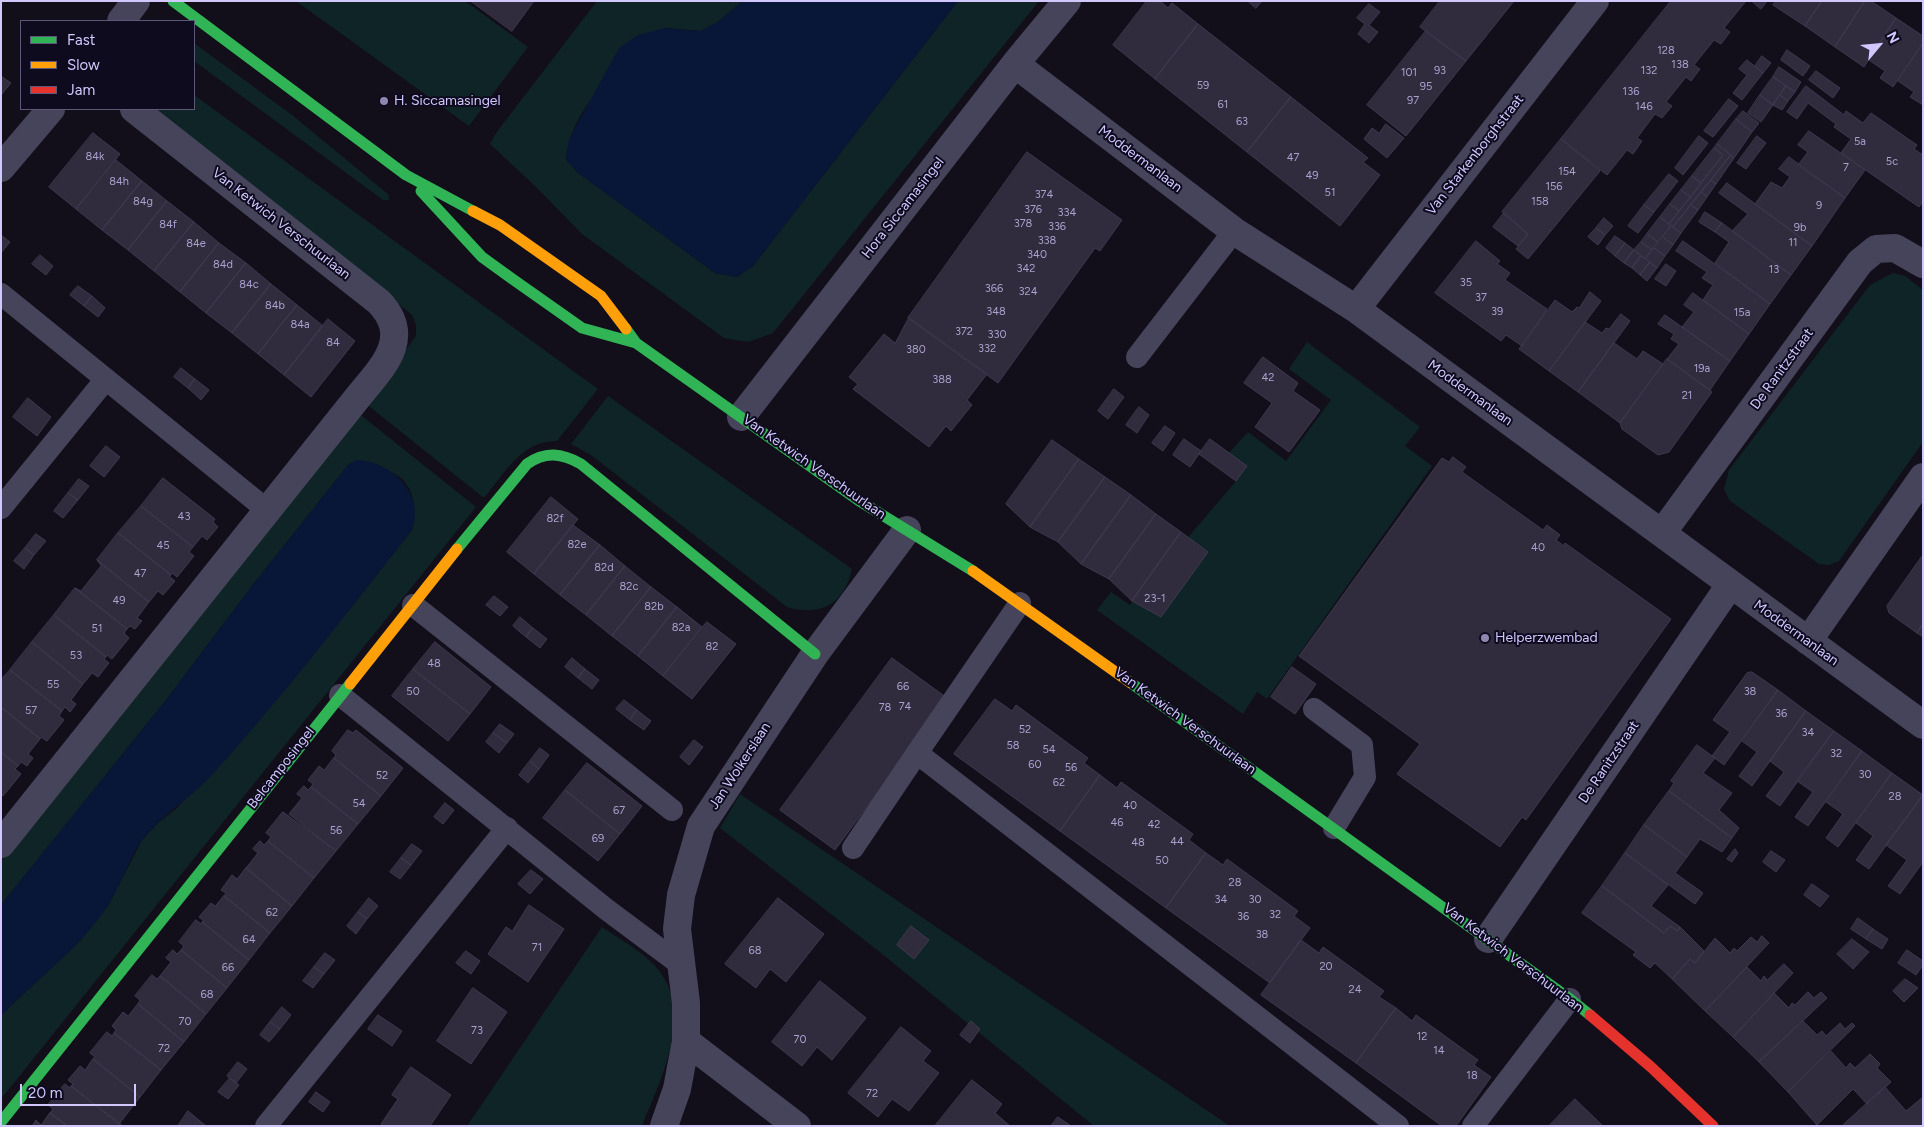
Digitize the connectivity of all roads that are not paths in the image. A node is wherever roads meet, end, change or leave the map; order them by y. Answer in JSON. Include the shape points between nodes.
{"nodes":[{"id":1,"x":136,"y":1,"type":"edge"},
{"id":2,"x":173,"y":1,"type":"edge"},
{"id":3,"x":1067,"y":1,"type":"edge"},
{"id":4,"x":1595,"y":1,"type":"edge"},
{"id":5,"x":122,"y":20,"type":"edge"},
{"id":6,"x":1015,"y":64,"type":"junction"},
{"id":7,"x":50,"y":110,"type":"edge"},
{"id":8,"x":135,"y":110,"type":"edge"},
{"id":9,"x":1,"y":168,"type":"edge"},
{"id":10,"x":406,"y":176,"type":"junction"},
{"id":11,"x":1234,"y":231,"type":"junction"},
{"id":12,"x":1923,"y":264,"type":"edge"},
{"id":13,"x":1,"y":294,"type":"edge"},
{"id":14,"x":1356,"y":310,"type":"junction"},
{"id":15,"x":636,"y":343,"type":"junction"},
{"id":16,"x":1137,"y":357,"type":"dead end"},
{"id":17,"x":106,"y":379,"type":"junction"},
{"id":18,"x":741,"y":417,"type":"junction"},
{"id":19,"x":1923,"y":477,"type":"edge"},
{"id":20,"x":1,"y":508,"type":"edge"},
{"id":21,"x":267,"y":510,"type":"junction"},
{"id":22,"x":907,"y":530,"type":"junction"},
{"id":23,"x":1662,"y":533,"type":"junction"},
{"id":24,"x":1730,"y":585,"type":"junction"},
{"id":25,"x":1020,"y":602,"type":"junction"},
{"id":26,"x":413,"y":605,"type":"junction"},
{"id":27,"x":1808,"y":641,"type":"junction"},
{"id":28,"x":815,"y":654,"type":"junction"},
{"id":29,"x":340,"y":695,"type":"junction"},
{"id":30,"x":1314,"y":709,"type":"dead end"},
{"id":31,"x":1923,"y":725,"type":"edge"},
{"id":32,"x":917,"y":753,"type":"junction"},
{"id":33,"x":672,"y":810,"type":"dead end"},
{"id":34,"x":507,"y":828,"type":"junction"},
{"id":35,"x":1334,"y":828,"type":"junction"},
{"id":36,"x":1,"y":844,"type":"edge"},
{"id":37,"x":853,"y":848,"type":"dead end"},
{"id":38,"x":1488,"y":939,"type":"junction"},
{"id":39,"x":681,"y":966,"type":"junction"},
{"id":40,"x":1570,"y":999,"type":"junction"},
{"id":41,"x":686,"y":1041,"type":"junction"},
{"id":42,"x":1,"y":1122,"type":"edge"},
{"id":43,"x":266,"y":1126,"type":"edge"},
{"id":44,"x":664,"y":1126,"type":"edge"},
{"id":45,"x":797,"y":1126,"type":"edge"},
{"id":46,"x":1398,"y":1126,"type":"edge"},
{"id":47,"x":1474,"y":1126,"type":"edge"},
{"id":48,"x":1713,"y":1126,"type":"edge"}],
"edges":[{"from":1,"to":5,"type":"street"},
{"from":2,"to":10,"type":"main road","name":"Van Ketwich Verschuurlaan"},
{"from":3,"to":6,"type":"street","name":"Hora Siccamasingel"},
{"from":4,"to":14,"type":"street","name":"Van Starkenborghstraat"},
{"from":6,"to":11,"type":"street","name":"Moddermanlaan"},
{"from":6,"to":18,"type":"street","name":"Hora Siccamasingel"},
{"from":7,"to":9,"type":"street"},
{"from":8,"to":21,"type":"street","name":"Van Ketwich Verschuurlaan","via":[[379,302],[395,327],[395,342],[389,356]]},
{"from":10,"to":15,"type":"main road","name":"Van Ketwich Verschuurlaan","via":[[500,225],[601,296]]},
{"from":10,"to":15,"type":"main road","name":"Van Ketwich Verschuurlaan","via":[[482,257],[582,328]]},
{"from":11,"to":14,"type":"street","name":"Moddermanlaan"},
{"from":11,"to":16,"type":"lane"},
{"from":12,"to":23,"type":"street","name":"De Ranitzstraat","via":[[1896,248],[1876,249],[1860,262]]},
{"from":13,"to":17,"type":"lane"},
{"from":14,"to":23,"type":"street","name":"Moddermanlaan"},
{"from":15,"to":18,"type":"main road","name":"Van Ketwich Verschuurlaan"},
{"from":17,"to":20,"type":"lane"},
{"from":17,"to":21,"type":"lane"},
{"from":18,"to":22,"type":"main road","name":"Van Ketwich Verschuurlaan","via":[[858,500]]},
{"from":19,"to":27,"type":"street"},
{"from":21,"to":36,"type":"street"},
{"from":22,"to":25,"type":"main road","name":"Van Ketwich Verschuurlaan"},
{"from":22,"to":28,"type":"street","name":"Jan Wolkerslaan"},
{"from":23,"to":24,"type":"street","name":"Moddermanlaan"},
{"from":24,"to":27,"type":"street","name":"Moddermanlaan"},
{"from":24,"to":38,"type":"street","name":"De Ranitzstraat"},
{"from":25,"to":32,"type":"lane"},
{"from":25,"to":35,"type":"main road","name":"Van Ketwich Verschuurlaan"},
{"from":26,"to":28,"type":"main road","name":"Belcamposingel","via":[[528,463],[547,454],[559,453],[581,464]]},
{"from":26,"to":29,"type":"main road","name":"Belcamposingel"},
{"from":26,"to":33,"type":"lane"},
{"from":27,"to":31,"type":"street","name":"Moddermanlaan"},
{"from":28,"to":39,"type":"street","name":"Jan Wolkerslaan","via":[[701,826],[681,895],[677,928]]},
{"from":29,"to":34,"type":"lane"},
{"from":29,"to":42,"type":"main road","name":"Belcamposingel"},
{"from":30,"to":35,"type":"lane","via":[[1362,745],[1365,777]]},
{"from":32,"to":37,"type":"lane"},
{"from":32,"to":46,"type":"lane"},
{"from":34,"to":39,"type":"lane"},
{"from":34,"to":43,"type":"lane"},
{"from":35,"to":38,"type":"main road","name":"Van Ketwich Verschuurlaan"},
{"from":38,"to":40,"type":"main road","name":"Van Ketwich Verschuurlaan"},
{"from":39,"to":41,"type":"street","name":"Jan Wolkerslaan","via":[[686,1003]]},
{"from":40,"to":47,"type":"lane"},
{"from":40,"to":48,"type":"main road","name":"Van Ketwich Verschuurlaan","via":[[1651,1066]]},
{"from":41,"to":44,"type":"street","name":"Jan Wolkerslaan","via":[[677,1089]]},
{"from":41,"to":45,"type":"street"}]}
